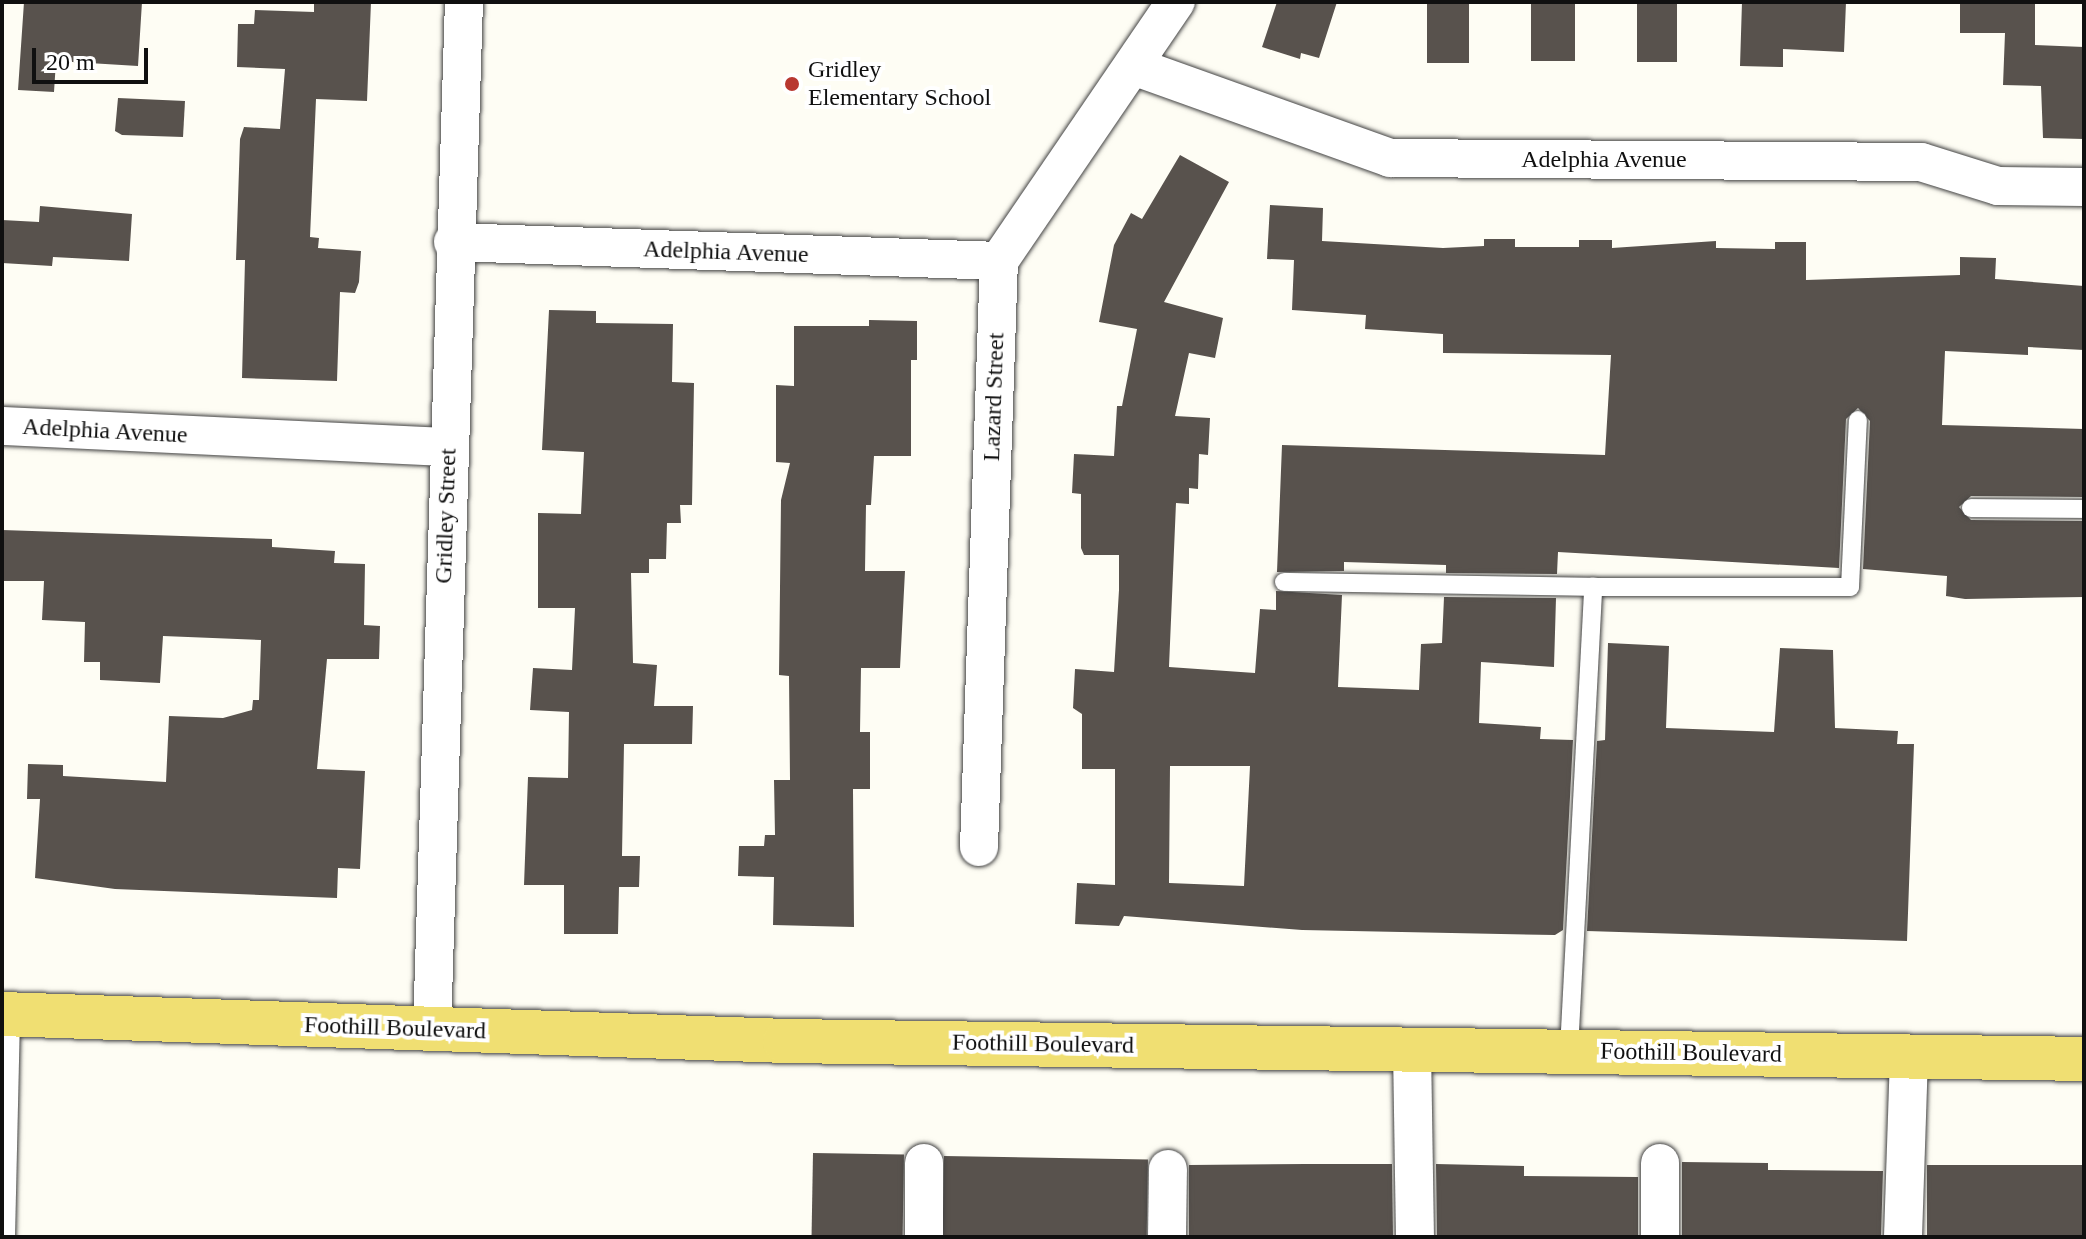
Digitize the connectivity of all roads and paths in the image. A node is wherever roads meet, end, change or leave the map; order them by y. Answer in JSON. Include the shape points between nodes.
{"nodes":[{"id":1,"x":464,"y":2,"type":"edge"},
{"id":2,"x":1176,"y":2,"type":"edge"},
{"id":3,"x":1136,"y":67,"type":"junction"},
{"id":4,"x":2084,"y":187,"type":"edge"},
{"id":5,"x":453,"y":242,"type":"junction"},
{"id":6,"x":999,"y":261,"type":"junction"},
{"id":7,"x":1858,"y":420,"type":"dead end"},
{"id":8,"x":2,"y":426,"type":"edge"},
{"id":9,"x":448,"y":447,"type":"junction"},
{"id":10,"x":1971,"y":508,"type":"dead end"},
{"id":11,"x":2084,"y":509,"type":"edge"},
{"id":12,"x":1284,"y":582,"type":"dead end"},
{"id":13,"x":1593,"y":587,"type":"junction"},
{"id":14,"x":979,"y":847,"type":"dead end"},
{"id":15,"x":7,"y":1014,"type":"edge"},
{"id":16,"x":432,"y":1030,"type":"junction"},
{"id":17,"x":1412,"y":1048,"type":"junction"},
{"id":18,"x":1569,"y":1050,"type":"junction"},
{"id":19,"x":1909,"y":1058,"type":"junction"},
{"id":20,"x":2084,"y":1059,"type":"edge"},
{"id":21,"x":924,"y":1163,"type":"dead end"},
{"id":22,"x":1660,"y":1163,"type":"dead end"},
{"id":23,"x":1168,"y":1169,"type":"dead end"},
{"id":24,"x":6,"y":1237,"type":"edge"},
{"id":25,"x":924,"y":1237,"type":"edge"},
{"id":26,"x":1167,"y":1237,"type":"edge"},
{"id":27,"x":1415,"y":1237,"type":"edge"},
{"id":28,"x":1660,"y":1237,"type":"edge"},
{"id":29,"x":1903,"y":1237,"type":"edge"}],
"edges":[{"from":1,"to":5,"type":"street","name":"Gridley Street"},
{"from":2,"to":3,"type":"street"},
{"from":3,"to":4,"type":"street","name":"Adelphia Avenue","via":[[1390,158],[1921,162],[1998,186]]},
{"from":3,"to":6,"type":"street"},
{"from":5,"to":6,"type":"street","name":"Adelphia Avenue"},
{"from":5,"to":9,"type":"street","name":"Gridley Street"},
{"from":6,"to":14,"type":"street","name":"Lazard Street"},
{"from":7,"to":13,"type":"lane","via":[[1850,587]]},
{"from":8,"to":9,"type":"street","name":"Adelphia Avenue"},
{"from":9,"to":16,"type":"street","name":"Gridley Street"},
{"from":10,"to":11,"type":"lane"},
{"from":12,"to":13,"type":"lane"},
{"from":13,"to":18,"type":"lane"},
{"from":15,"to":16,"type":"main road","name":"Foothill Boulevard"},
{"from":15,"to":24,"type":"lane"},
{"from":16,"to":17,"type":"main road","name":"Foothill Boulevard","via":[[785,1041]]},
{"from":17,"to":18,"type":"main road","name":"Foothill Boulevard"},
{"from":17,"to":27,"type":"street"},
{"from":18,"to":19,"type":"main road","name":"Foothill Boulevard"},
{"from":19,"to":20,"type":"main road","name":"Foothill Boulevard"},
{"from":19,"to":29,"type":"street"},
{"from":21,"to":25,"type":"street"},
{"from":22,"to":28,"type":"street"},
{"from":23,"to":26,"type":"street"}]}
